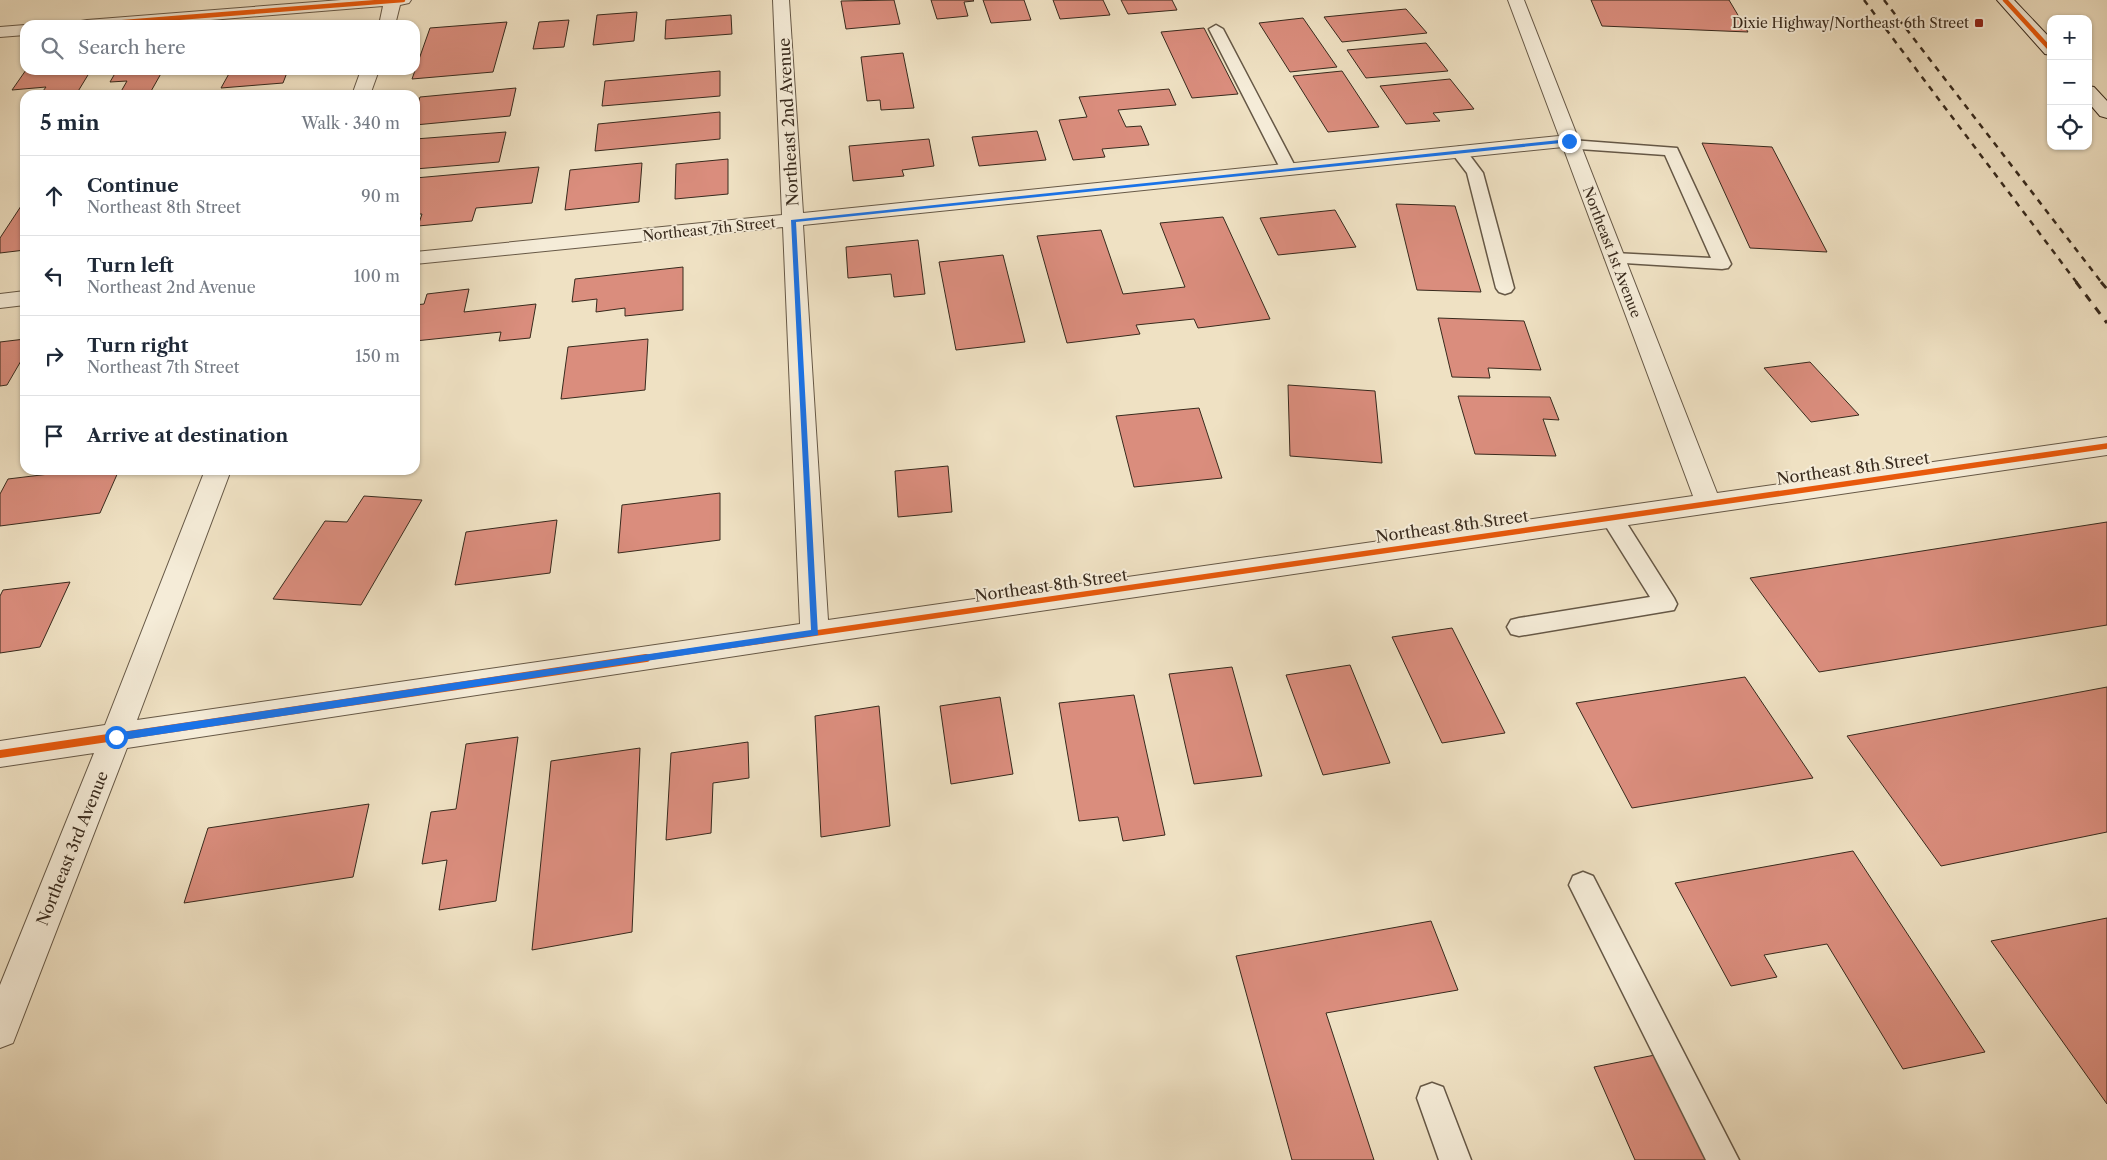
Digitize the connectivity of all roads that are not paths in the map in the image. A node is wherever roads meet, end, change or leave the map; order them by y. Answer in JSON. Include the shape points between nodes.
{"nodes":[{"id":1,"x":398,"y":0,"type":"edge"},
{"id":2,"x":781,"y":0,"type":"edge"},
{"id":3,"x":1516,"y":0,"type":"edge"},
{"id":4,"x":2005,"y":0,"type":"edge"},
{"id":5,"x":149,"y":20,"type":"edge"},
{"id":6,"x":389,"y":20,"type":"edge"},
{"id":7,"x":1216,"y":29,"type":"dead end"},
{"id":8,"x":20,"y":30,"type":"edge"},
{"id":9,"x":0,"y":32,"type":"edge"},
{"id":10,"x":2047,"y":46,"type":"edge"},
{"id":11,"x":368,"y":75,"type":"edge"},
{"id":12,"x":363,"y":90,"type":"edge"},
{"id":13,"x":2092,"y":95,"type":"edge"},
{"id":14,"x":2107,"y":112,"type":"edge"},
{"id":15,"x":1570,"y":143,"type":"junction"},
{"id":16,"x":1458,"y":152,"type":"junction"},
{"id":17,"x":1289,"y":170,"type":"junction"},
{"id":18,"x":793,"y":221,"type":"junction"},
{"id":19,"x":420,"y":258,"type":"edge"},
{"id":20,"x":1614,"y":258,"type":"junction"},
{"id":21,"x":1505,"y":288,"type":"dead end"},
{"id":22,"x":20,"y":299,"type":"edge"},
{"id":23,"x":0,"y":301,"type":"edge"},
{"id":24,"x":2107,"y":446,"type":"edge"},
{"id":25,"x":216,"y":475,"type":"edge"},
{"id":26,"x":1708,"y":503,"type":"junction"},
{"id":27,"x":1611,"y":517,"type":"junction"},
{"id":28,"x":1519,"y":627,"type":"dead end"},
{"id":29,"x":815,"y":633,"type":"junction"},
{"id":30,"x":116,"y":737,"type":"junction"},
{"id":31,"x":0,"y":754,"type":"edge"},
{"id":32,"x":1583,"y":885,"type":"dead end"},
{"id":33,"x":0,"y":1030,"type":"edge"},
{"id":34,"x":1432,"y":1098,"type":"dead end"},
{"id":35,"x":1455,"y":1160,"type":"edge"},
{"id":36,"x":1722,"y":1160,"type":"edge"}],
"edges":[{"from":1,"to":5,"type":"street"},
{"from":1,"to":6,"type":"street"},
{"from":2,"to":18,"type":"street","name":"Northeast 2nd Avenue"},
{"from":3,"to":15,"type":"street","name":"Northeast 1st Avenue"},
{"from":4,"to":10,"type":"street"},
{"from":7,"to":17,"type":"lane"},
{"from":8,"to":9,"type":"street"},
{"from":11,"to":12,"type":"street"},
{"from":13,"to":14,"type":"street"},
{"from":15,"to":16,"type":"street","name":"Northeast 7th Street"},
{"from":15,"to":20,"type":"street","name":"Northeast 1st Avenue"},
{"from":15,"to":20,"type":"lane","via":[[1671,151],[1722,264]]},
{"from":16,"to":17,"type":"street","name":"Northeast 7th Street"},
{"from":16,"to":21,"type":"lane","via":[[1475,173]]},
{"from":17,"to":18,"type":"street","name":"Northeast 7th Street"},
{"from":18,"to":19,"type":"street","name":"Northeast 7th Street"},
{"from":18,"to":29,"type":"street","name":"Northeast 2nd Avenue"},
{"from":20,"to":26,"type":"street","name":"Northeast 1st Avenue"},
{"from":22,"to":23,"type":"street"},
{"from":24,"to":26,"type":"street","name":"Northeast 8th Street"},
{"from":25,"to":30,"type":"street","name":"Northeast 3rd Avenue"},
{"from":26,"to":27,"type":"street","name":"Northeast 8th Street"},
{"from":27,"to":28,"type":"lane","via":[[1666,604]]},
{"from":27,"to":29,"type":"street","name":"Northeast 8th Street"},
{"from":29,"to":30,"type":"street","name":"Northeast 8th Street"},
{"from":30,"to":31,"type":"street","name":"Northeast 8th Street"},
{"from":30,"to":33,"type":"street","name":"Northeast 3rd Avenue"},
{"from":32,"to":36,"type":"lane"},
{"from":34,"to":35,"type":"lane"}]}
